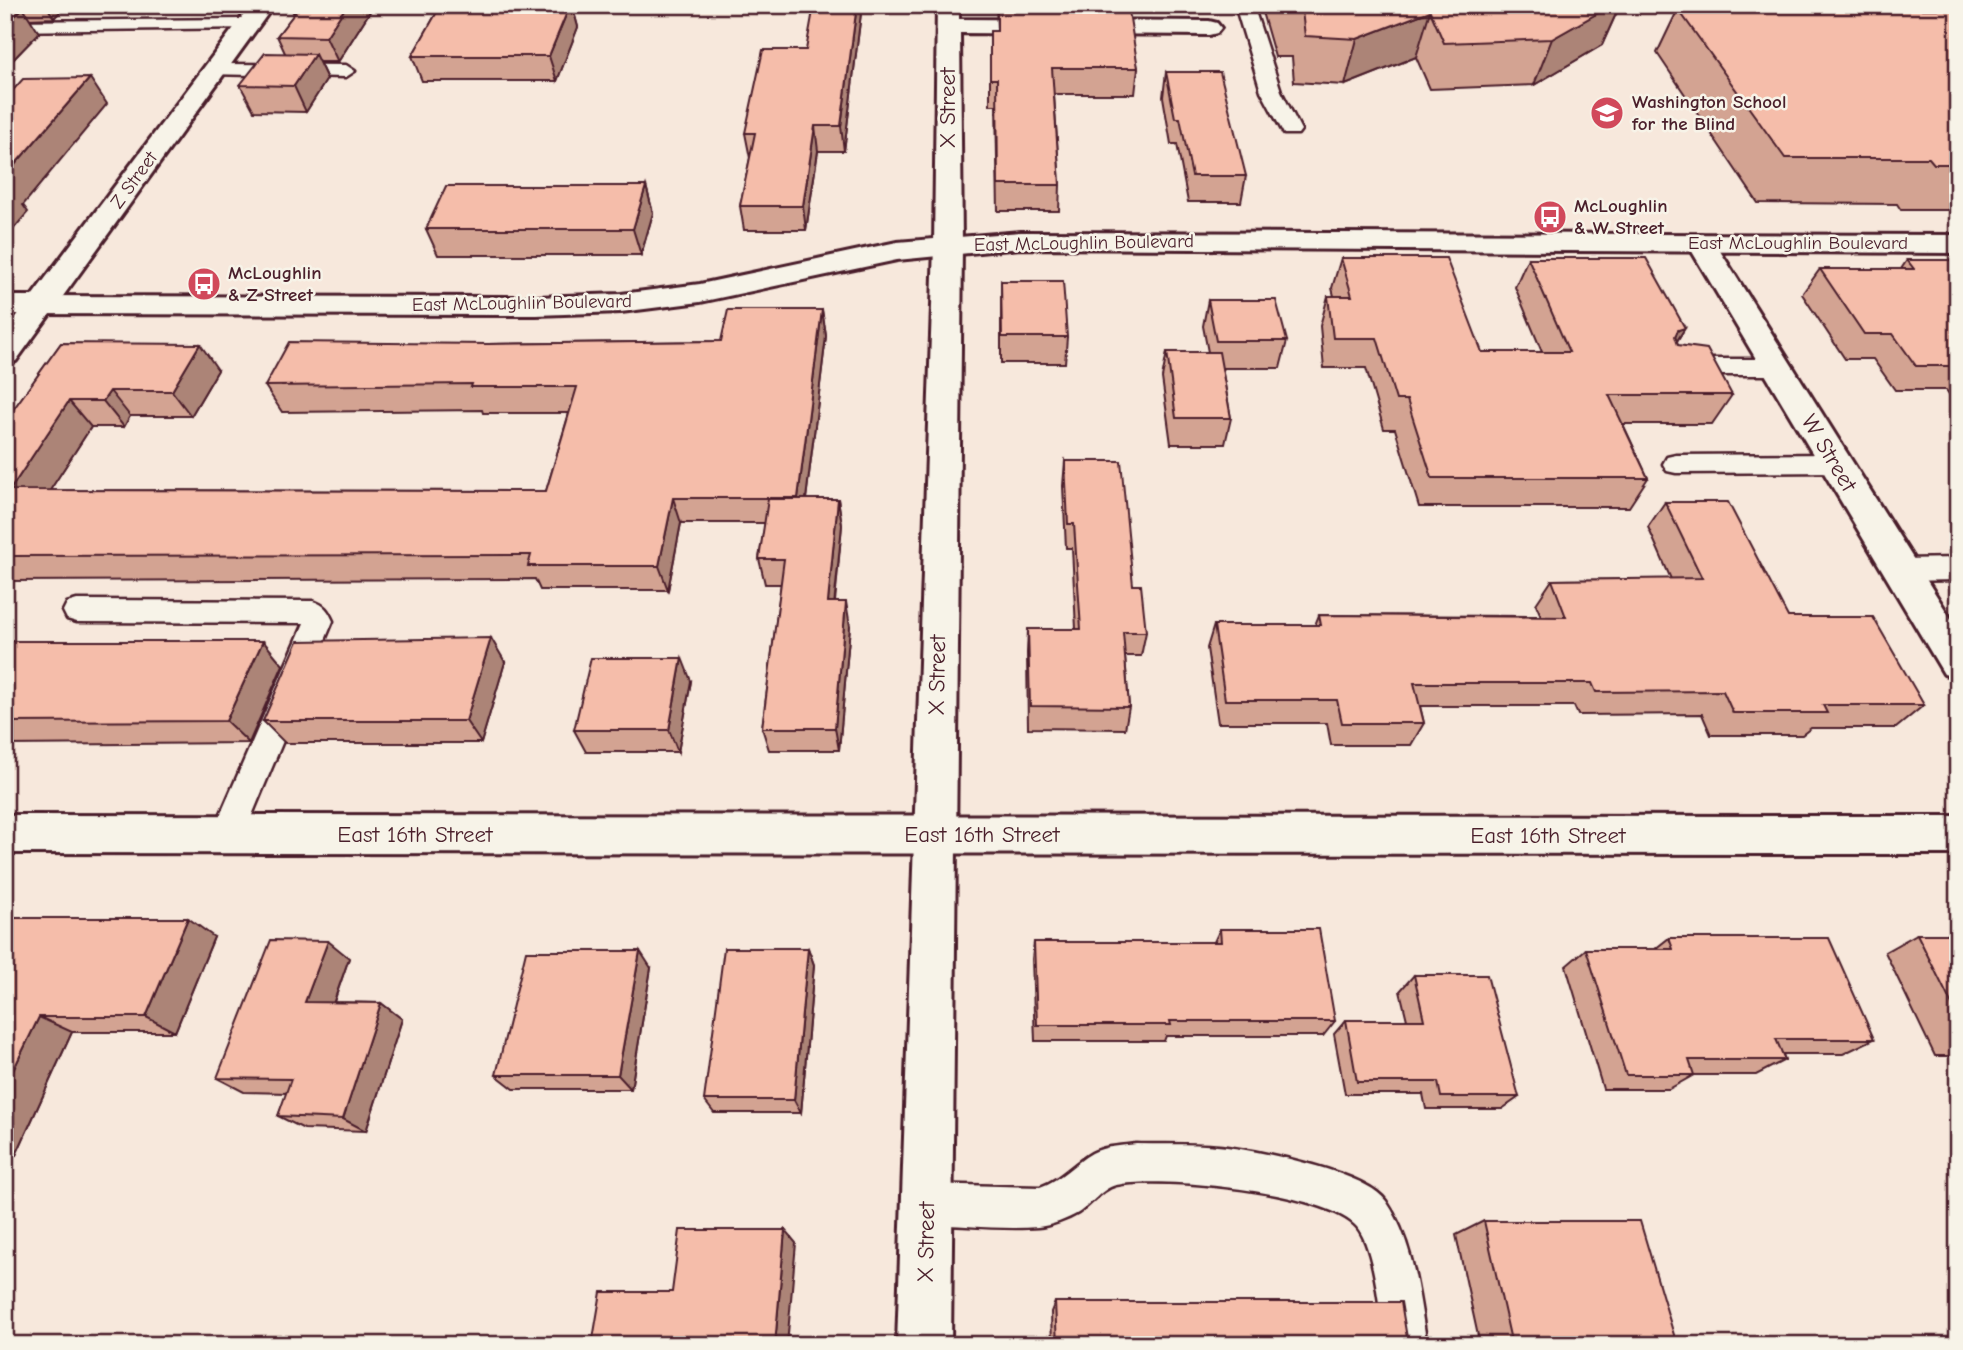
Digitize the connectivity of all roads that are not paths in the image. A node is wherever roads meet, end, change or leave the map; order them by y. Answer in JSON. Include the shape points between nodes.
{"nodes":[{"id":1,"x":1244,"y":5,"type":"edge"},
{"id":2,"x":256,"y":15,"type":"edge"},
{"id":3,"x":947,"y":16,"type":"edge"},
{"id":4,"x":5,"y":26,"type":"edge"},
{"id":5,"x":1209,"y":28,"type":"dead end"},
{"id":6,"x":215,"y":71,"type":"junction"},
{"id":7,"x":346,"y":71,"type":"dead end"},
{"id":8,"x":1291,"y":130,"type":"dead end"},
{"id":9,"x":1701,"y":243,"type":"junction"},
{"id":10,"x":1958,"y":244,"type":"edge"},
{"id":11,"x":948,"y":246,"type":"junction"},
{"id":12,"x":5,"y":305,"type":"edge"},
{"id":13,"x":42,"y":305,"type":"junction"},
{"id":14,"x":5,"y":354,"type":"edge"},
{"id":15,"x":1671,"y":367,"type":"edge"},
{"id":16,"x":1776,"y":367,"type":"junction"},
{"id":17,"x":1836,"y":463,"type":"junction"},
{"id":18,"x":1676,"y":464,"type":"dead end"},
{"id":19,"x":1958,"y":569,"type":"edge"},
{"id":20,"x":1901,"y":570,"type":"junction"},
{"id":21,"x":77,"y":611,"type":"dead end"},
{"id":22,"x":1958,"y":663,"type":"edge"},
{"id":23,"x":5,"y":834,"type":"edge"},
{"id":24,"x":228,"y":834,"type":"junction"},
{"id":25,"x":933,"y":834,"type":"junction"},
{"id":26,"x":1958,"y":835,"type":"edge"},
{"id":27,"x":927,"y":1204,"type":"junction"},
{"id":28,"x":924,"y":1345,"type":"edge"},
{"id":29,"x":1406,"y":1345,"type":"edge"}],
"edges":[{"from":1,"to":8,"type":"lane","via":[[1271,91]]},
{"from":2,"to":4,"type":"lane"},
{"from":2,"to":6,"type":"street","name":"Z Street"},
{"from":3,"to":5,"type":"street"},
{"from":3,"to":11,"type":"street","name":"X Street"},
{"from":6,"to":7,"type":"lane"},
{"from":6,"to":13,"type":"street","name":"Z Street"},
{"from":9,"to":10,"type":"street","name":"East McLoughlin Boulevard"},
{"from":9,"to":11,"type":"street","name":"East McLoughlin Boulevard","via":[[1021,240]]},
{"from":9,"to":16,"type":"street","name":"W Street"},
{"from":11,"to":13,"type":"street","name":"East McLoughlin Boulevard","via":[[850,259],[700,293],[621,303]]},
{"from":11,"to":25,"type":"street","name":"X Street"},
{"from":12,"to":13,"type":"street","name":"East McLoughlin Boulevard"},
{"from":13,"to":14,"type":"street","name":"Z Street"},
{"from":15,"to":16,"type":"lane"},
{"from":16,"to":17,"type":"street","name":"W Street"},
{"from":17,"to":18,"type":"lane"},
{"from":17,"to":20,"type":"street","name":"W Street"},
{"from":19,"to":20,"type":"lane"},
{"from":20,"to":22,"type":"street","name":"W Street"},
{"from":21,"to":24,"type":"lane","via":[[313,612],[319,621]]},
{"from":23,"to":24,"type":"street","name":"East 16th Street"},
{"from":24,"to":25,"type":"street","name":"East 16th Street"},
{"from":25,"to":26,"type":"street","name":"East 16th Street"},
{"from":25,"to":27,"type":"street","name":"X Street"},
{"from":27,"to":28,"type":"street","name":"X Street"},
{"from":27,"to":29,"type":"lane","via":[[1040,1207],[1064,1199],[1105,1167],[1136,1163],[1226,1166],[1325,1188],[1354,1199],[1371,1213],[1381,1231],[1394,1272]]}]}
